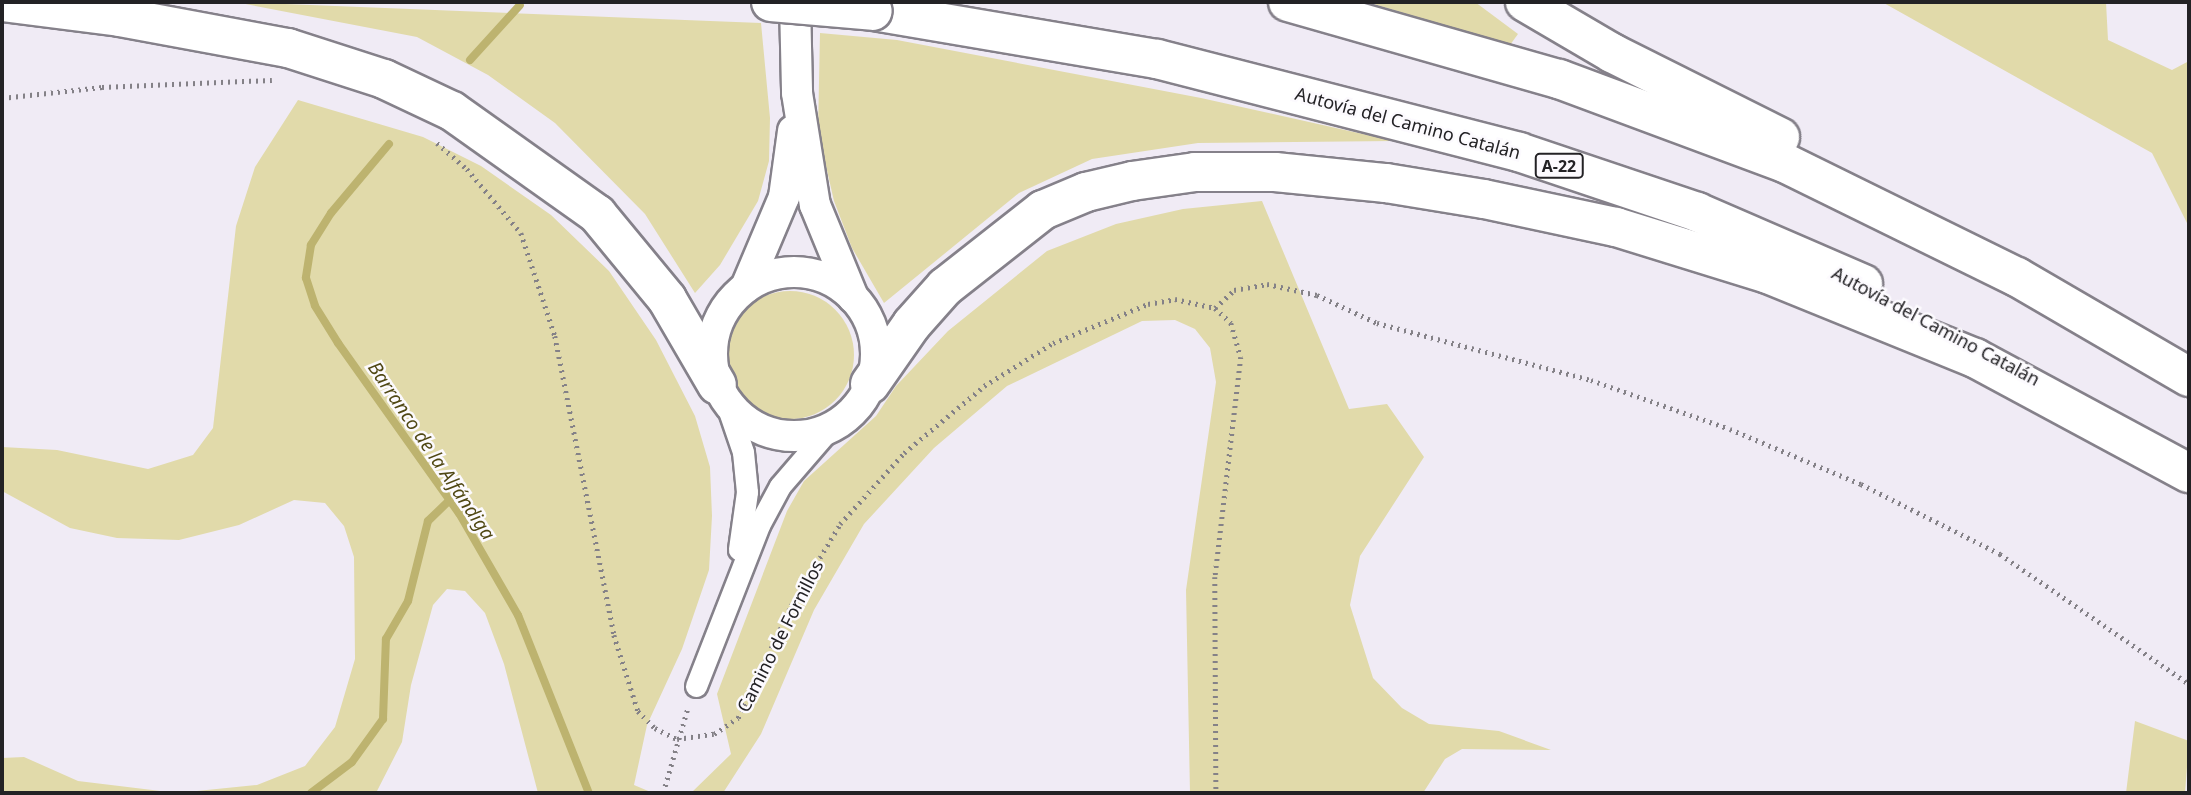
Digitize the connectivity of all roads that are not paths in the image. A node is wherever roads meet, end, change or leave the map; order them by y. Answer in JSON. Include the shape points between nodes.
{"nodes":[{"id":1,"x":2,"y":2,"type":"edge"},
{"id":2,"x":771,"y":2,"type":"edge"},
{"id":3,"x":795,"y":2,"type":"edge"},
{"id":4,"x":1288,"y":2,"type":"edge"},
{"id":5,"x":1525,"y":2,"type":"edge"},
{"id":6,"x":797,"y":93,"type":"junction"},
{"id":7,"x":746,"y":287,"type":"junction"},
{"id":8,"x":853,"y":297,"type":"junction"},
{"id":9,"x":2189,"y":362,"type":"edge"},
{"id":10,"x":2189,"y":377,"type":"edge"},
{"id":11,"x":870,"y":384,"type":"junction"},
{"id":12,"x":722,"y":393,"type":"junction"},
{"id":13,"x":831,"y":427,"type":"junction"},
{"id":14,"x":2189,"y":472,"type":"edge"},
{"id":15,"x":721,"y":619,"type":"junction"},
{"id":16,"x":696,"y":686,"type":"road end"}],
"edges":[{"from":1,"to":12,"type":"highway","via":[[120,17],[288,48],[384,79],[452,111],[597,214],[667,299]]},
{"from":2,"to":14,"type":"highway","name":"Autovía del Camino Catalán","number":"A-22","bridge":true,"via":[[873,12],[1157,59],[1519,152],[1697,212],[1864,285],[2003,357]]},
{"from":3,"to":6,"type":"main road"},
{"from":4,"to":10,"type":"highway","via":[[1546,75],[1785,163],[2005,271]]},
{"from":5,"to":9,"type":"highway","via":[[1622,59],[1946,218],[2121,314]]},
{"from":6,"to":7,"type":"main road","via":[[784,197]]},
{"from":6,"to":8,"type":"main road","via":[[815,205]]},
{"from":7,"to":8,"type":"main road","via":[[763,277],[802,272],[838,285]]},
{"from":7,"to":12,"type":"main road","via":[[717,323],[712,346]]},
{"from":8,"to":11,"type":"main road","via":[[874,336]]},
{"from":11,"to":13,"type":"main road","via":[[861,401]]},
{"from":11,"to":14,"type":"highway","via":[[945,287],[1043,210],[1086,192],[1132,181],[1195,172],[1275,172],[1387,183],[1615,226],[1768,274],[1975,358]]},
{"from":12,"to":13,"type":"main road","via":[[756,427],[774,434],[813,434]]},
{"from":12,"to":15,"type":"street","via":[[743,452],[747,492],[744,529]]},
{"from":13,"to":15,"type":"street","via":[[780,486]]},
{"from":15,"to":16,"type":"street"}]}
